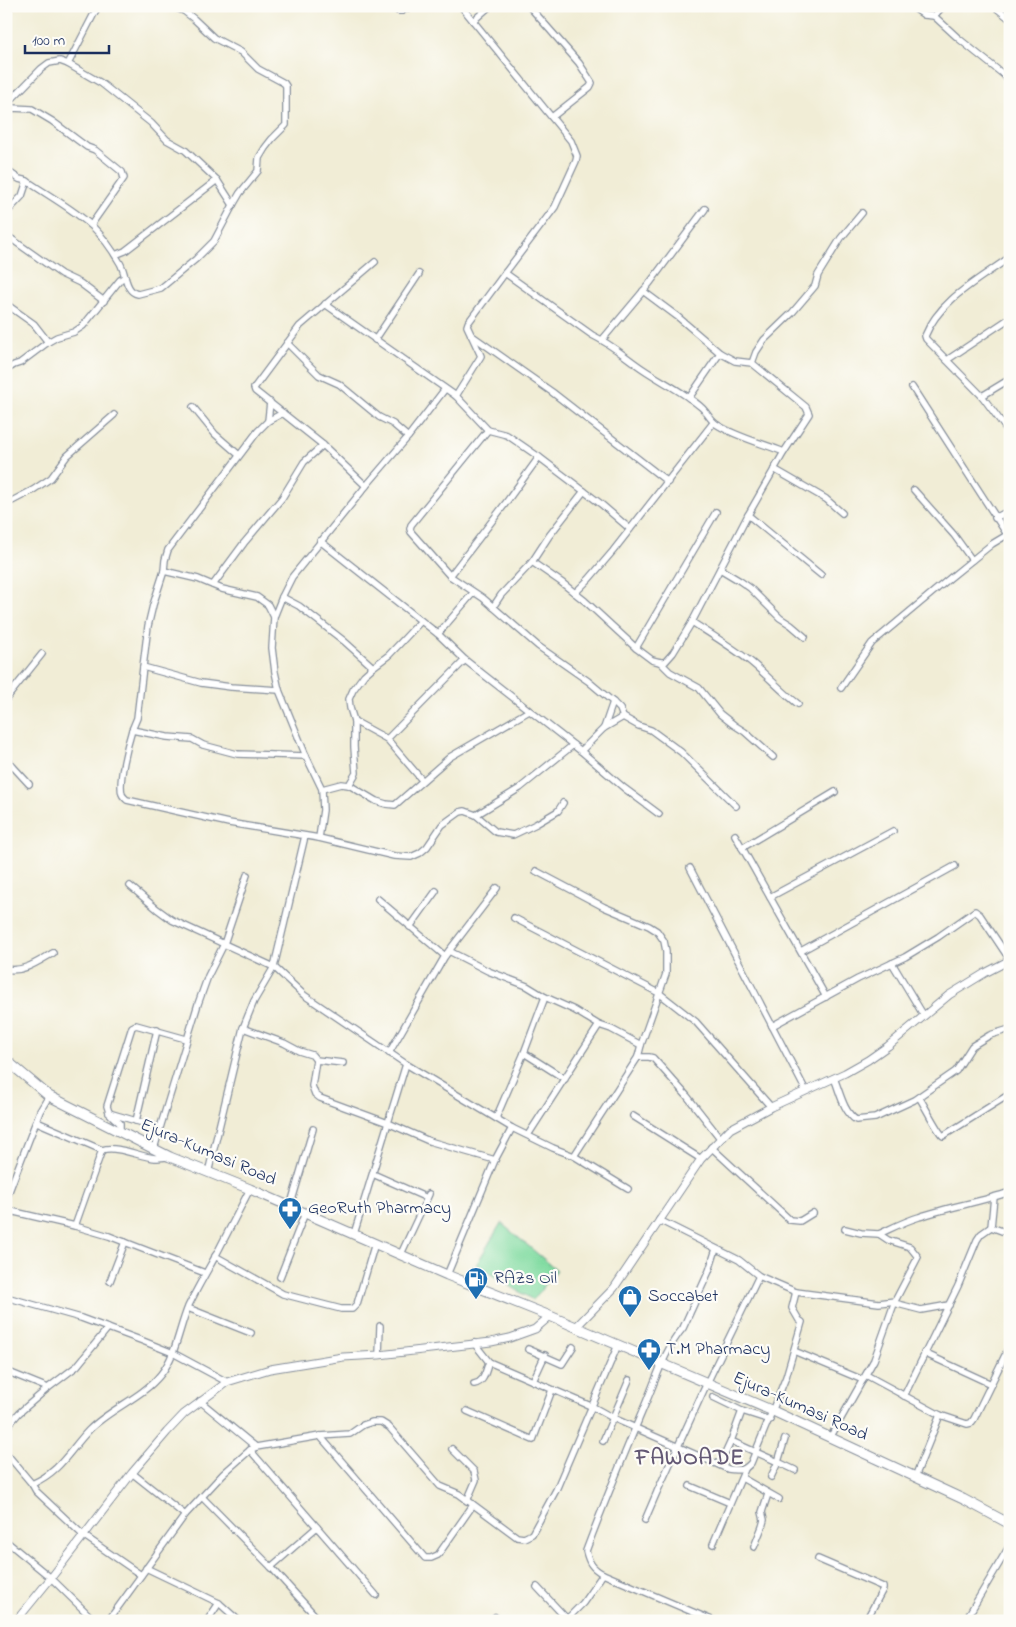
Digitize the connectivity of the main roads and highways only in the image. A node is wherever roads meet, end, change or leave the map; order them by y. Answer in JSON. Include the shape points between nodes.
{"nodes":[{"id":1,"x":6,"y":1060,"type":"edge"},
{"id":2,"x":1010,"y":1524,"type":"edge"}],
"edges":[{"from":1,"to":2,"type":"main road","name":"Ejura-Kumasi Road","via":[[49,1096],[170,1157],[662,1364],[771,1416],[830,1438],[963,1499]]}]}
